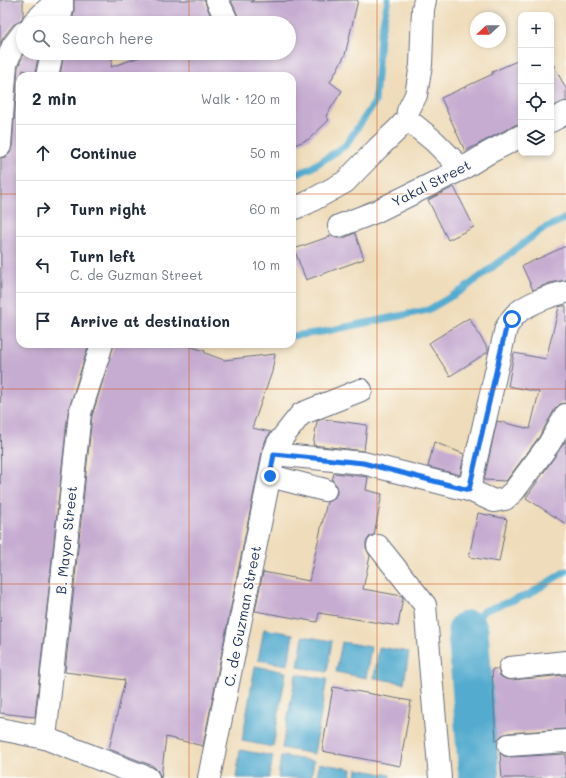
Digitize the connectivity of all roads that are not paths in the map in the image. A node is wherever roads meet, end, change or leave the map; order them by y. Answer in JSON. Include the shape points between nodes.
{"nodes":[{"id":1,"x":57,"y":0,"type":"edge"},
{"id":2,"x":62,"y":0,"type":"edge"},
{"id":3,"x":217,"y":0,"type":"edge"},
{"id":4,"x":424,"y":0,"type":"edge"},
{"id":5,"x":40,"y":16,"type":"edge"},
{"id":6,"x":60,"y":16,"type":"edge"},
{"id":7,"x":225,"y":16,"type":"edge"},
{"id":8,"x":16,"y":42,"type":"edge"},
{"id":9,"x":51,"y":60,"type":"edge"},
{"id":10,"x":49,"y":72,"type":"edge"},
{"id":11,"x":566,"y":113,"type":"edge"},
{"id":12,"x":407,"y":119,"type":"junction"},
{"id":13,"x":553,"y":120,"type":"edge"},
{"id":14,"x":518,"y":137,"type":"edge"},
{"id":15,"x":0,"y":146,"type":"edge"},
{"id":16,"x":462,"y":169,"type":"junction"},
{"id":17,"x":296,"y":207,"type":"edge"},
{"id":18,"x":339,"y":226,"type":"dead end"},
{"id":19,"x":566,"y":292,"type":"edge"},
{"id":20,"x":101,"y":348,"type":"edge"},
{"id":21,"x":360,"y":390,"type":"dead end"},
{"id":22,"x":566,"y":415,"type":"edge"},
{"id":23,"x":274,"y":454,"type":"junction"},
{"id":24,"x":270,"y":476,"type":"junction"},
{"id":25,"x":325,"y":490,"type":"dead end"},
{"id":26,"x":469,"y":490,"type":"junction"},
{"id":27,"x":378,"y":546,"type":"dead end"},
{"id":28,"x":566,"y":662,"type":"edge"},
{"id":29,"x":510,"y":668,"type":"dead end"},
{"id":30,"x":0,"y":729,"type":"edge"},
{"id":31,"x":45,"y":738,"type":"junction"},
{"id":32,"x":566,"y":741,"type":"edge"},
{"id":33,"x":509,"y":745,"type":"dead end"},
{"id":34,"x":148,"y":778,"type":"edge"},
{"id":35,"x":209,"y":778,"type":"edge"},
{"id":36,"x":440,"y":778,"type":"edge"}],
"edges":[{"from":1,"to":5,"type":"street"},
{"from":2,"to":6,"type":"street"},
{"from":3,"to":7,"type":"street"},
{"from":4,"to":12,"type":"street","via":[[421,65],[416,95]]},
{"from":8,"to":15,"type":"street","via":[[6,64]]},
{"from":9,"to":10,"type":"street"},
{"from":11,"to":13,"type":"street"},
{"from":12,"to":16,"type":"street"},
{"from":12,"to":17,"type":"street","via":[[345,182]]},
{"from":14,"to":16,"type":"street","name":"Yakal Street","via":[[488,152]]},
{"from":16,"to":18,"type":"street","name":"Yakal Street","via":[[375,212]]},
{"from":19,"to":26,"type":"street","via":[[545,298],[518,312],[506,328]]},
{"from":20,"to":31,"type":"street","name":"B. Mayor Street","via":[[80,413]]},
{"from":21,"to":23,"type":"street","name":"C. de Guzman Street","via":[[301,414],[278,443]]},
{"from":22,"to":26,"type":"street","via":[[549,444],[508,497],[494,500]]},
{"from":23,"to":24,"type":"street","name":"C. de Guzman Street"},
{"from":23,"to":26,"type":"street","via":[[363,463]]},
{"from":24,"to":25,"type":"street"},
{"from":24,"to":35,"type":"street","name":"C. de Guzman Street"},
{"from":27,"to":36,"type":"street","via":[[425,605]]},
{"from":28,"to":29,"type":"street"},
{"from":30,"to":31,"type":"street"},
{"from":31,"to":34,"type":"street"},
{"from":32,"to":33,"type":"street"}]}
